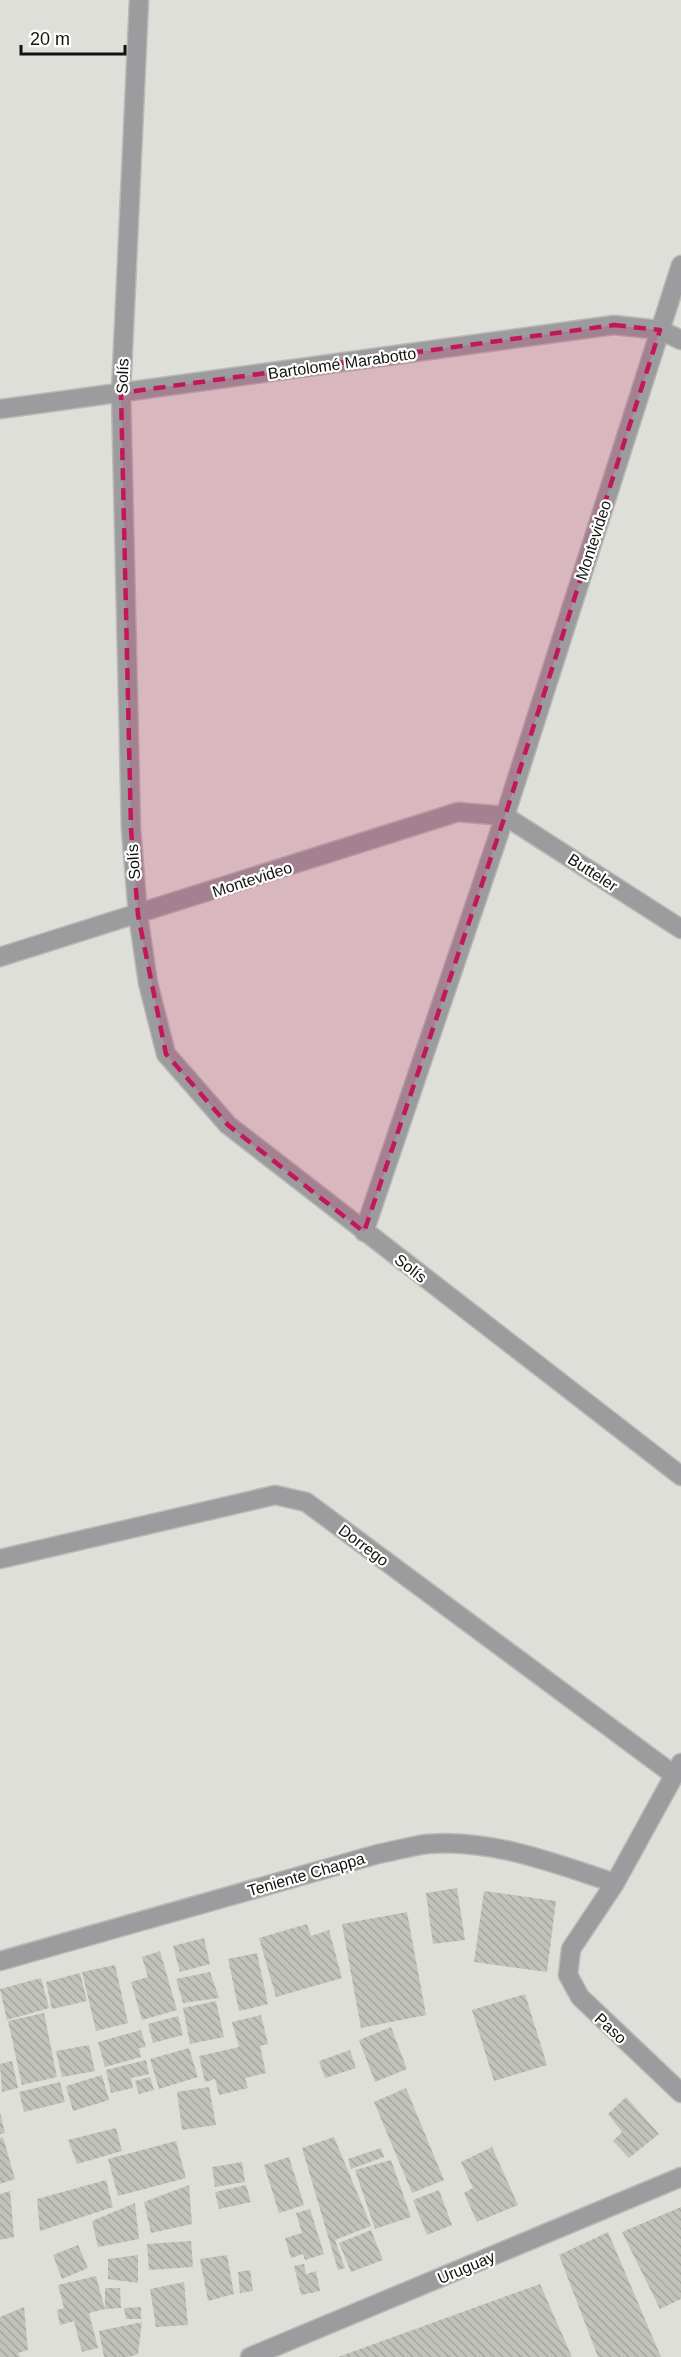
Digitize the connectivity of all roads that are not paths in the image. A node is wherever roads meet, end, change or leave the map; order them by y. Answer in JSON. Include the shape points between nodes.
{"nodes":[{"id":1,"x":139,"y":0,"type":"edge"},
{"id":2,"x":681,"y":265,"type":"edge"},
{"id":3,"x":660,"y":330,"type":"junction"},
{"id":4,"x":681,"y":340,"type":"edge"},
{"id":5,"x":121,"y":393,"type":"junction"},
{"id":6,"x":0,"y":409,"type":"edge"},
{"id":7,"x":505,"y":816,"type":"junction"},
{"id":8,"x":138,"y":915,"type":"junction"},
{"id":9,"x":681,"y":929,"type":"edge"},
{"id":10,"x":0,"y":957,"type":"edge"},
{"id":11,"x":364,"y":1233,"type":"junction"},
{"id":12,"x":681,"y":1476,"type":"edge"},
{"id":13,"x":0,"y":1559,"type":"edge"},
{"id":14,"x":677,"y":1769,"type":"edge"},
{"id":15,"x":615,"y":1883,"type":"junction"},
{"id":16,"x":0,"y":1961,"type":"edge"},
{"id":17,"x":681,"y":2093,"type":"edge"},
{"id":18,"x":681,"y":2177,"type":"edge"},
{"id":19,"x":250,"y":2357,"type":"edge"}],
"edges":[{"from":1,"to":5,"type":"street","name":"Solís"},
{"from":2,"to":3,"type":"street","name":"Montevideo"},
{"from":3,"to":4,"type":"street","name":"Bartolomé Marabotto"},
{"from":3,"to":5,"type":"street","name":"Bartolomé Marabotto","via":[[614,325]]},
{"from":3,"to":7,"type":"street","name":"Montevideo"},
{"from":5,"to":6,"type":"street","name":"Bartolomé Marabotto"},
{"from":5,"to":8,"type":"street","name":"Solís","via":[[131,830]]},
{"from":7,"to":8,"type":"street","name":"Montevideo","via":[[458,812]]},
{"from":7,"to":9,"type":"street","name":"Butteler"},
{"from":7,"to":11,"type":"street","name":"Montevideo"},
{"from":8,"to":10,"type":"street","name":"Montevideo"},
{"from":8,"to":11,"type":"street","name":"Solís","via":[[148,983],[166,1054],[228,1125]]},
{"from":11,"to":12,"type":"street","name":"Solís"},
{"from":13,"to":14,"type":"street","name":"Dorrego","via":[[275,1495],[306,1502]]},
{"from":14,"to":15,"type":"street"},
{"from":15,"to":16,"type":"street","name":"Teniente Chappa","via":[[532,1856],[471,1845],[428,1844],[378,1854]]},
{"from":15,"to":17,"type":"street","name":"Paso","via":[[571,1949],[568,1975],[579,1997]]},
{"from":18,"to":19,"type":"street","name":"Uruguay"}]}
